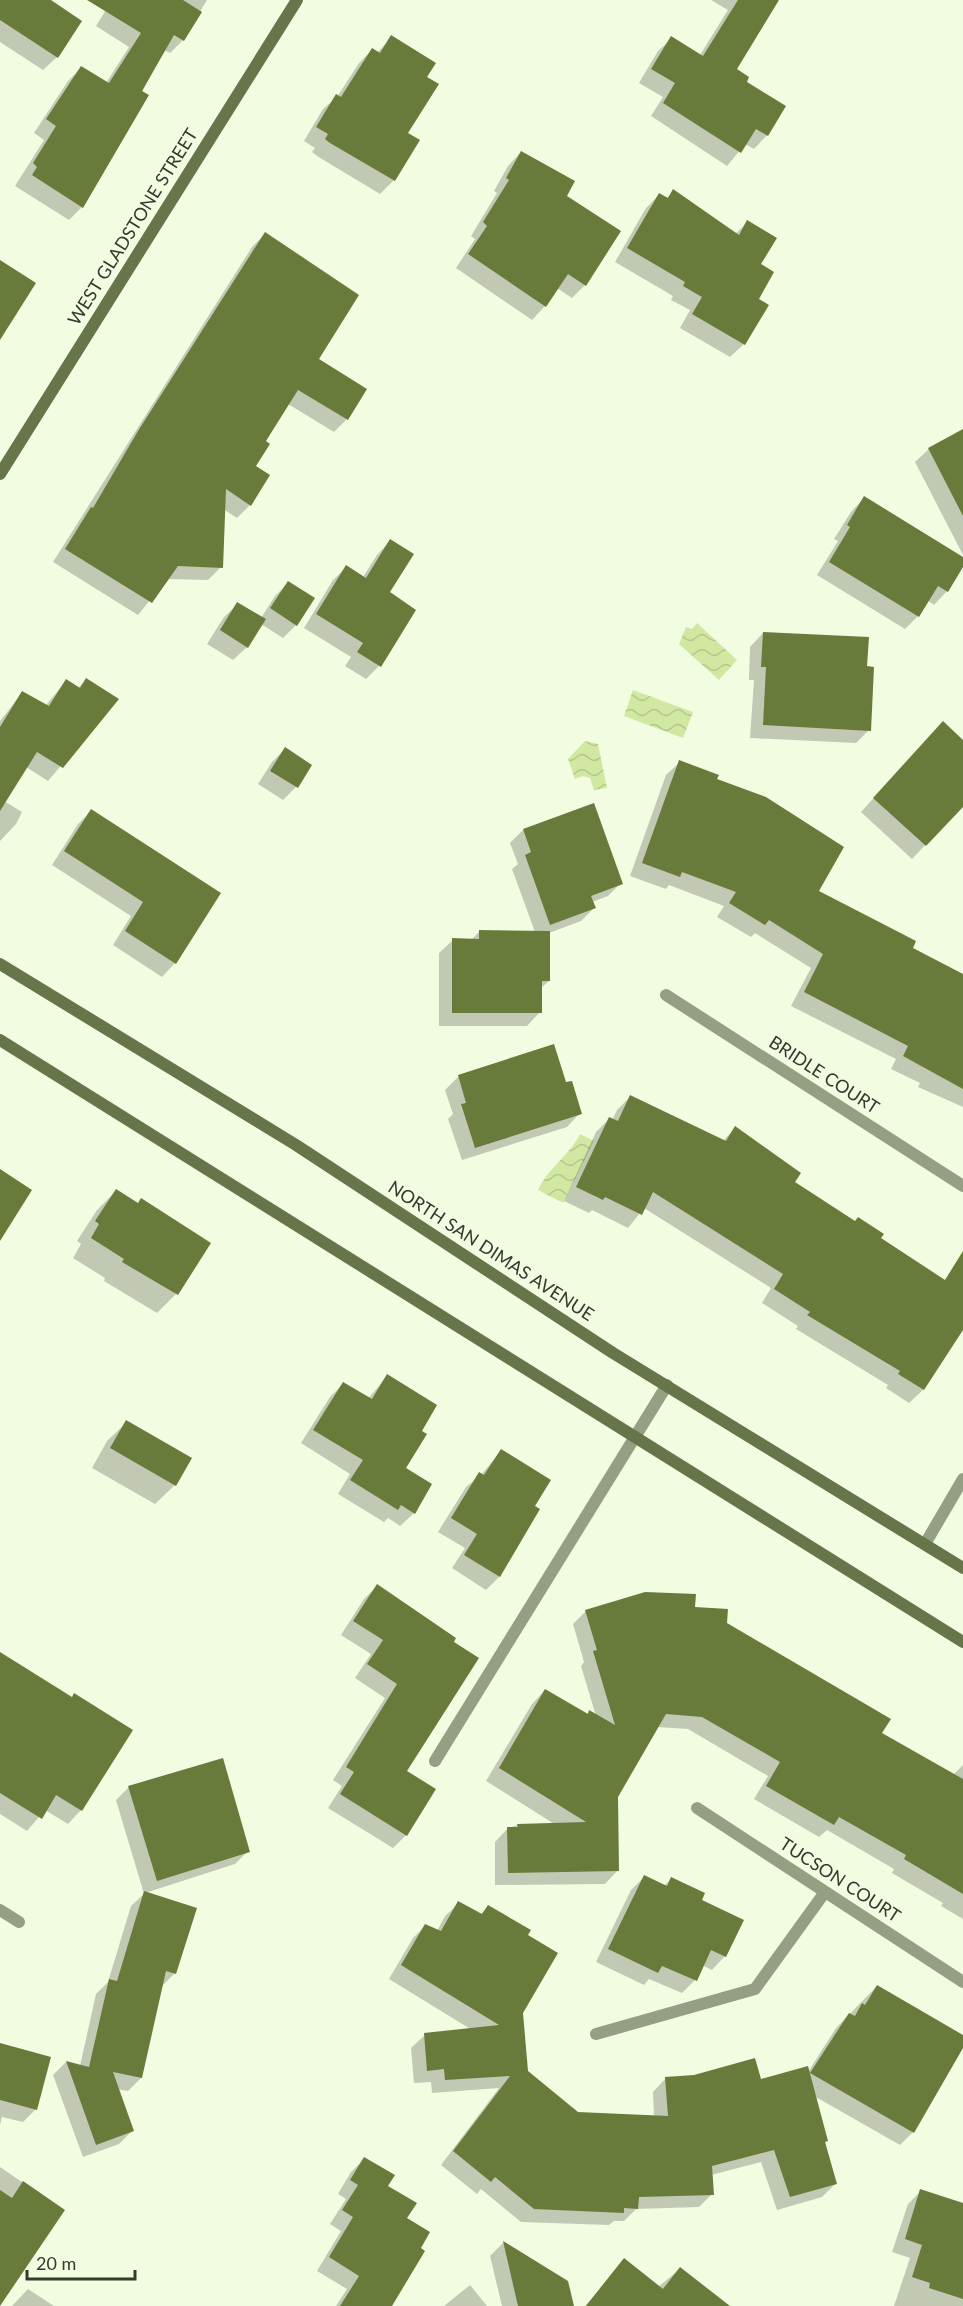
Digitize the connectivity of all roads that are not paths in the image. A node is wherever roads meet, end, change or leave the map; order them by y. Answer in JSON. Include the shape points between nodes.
{"nodes":[{"id":1,"x":297,"y":0,"type":"edge"},
{"id":2,"x":0,"y":474,"type":"edge"},
{"id":3,"x":0,"y":964,"type":"edge"},
{"id":4,"x":666,"y":995,"type":"dead end"},
{"id":5,"x":0,"y":1040,"type":"edge"},
{"id":6,"x":963,"y":1186,"type":"edge"},
{"id":7,"x":667,"y":1385,"type":"junction"},
{"id":8,"x":636,"y":1435,"type":"junction"},
{"id":9,"x":963,"y":1479,"type":"edge"},
{"id":10,"x":925,"y":1544,"type":"junction"},
{"id":11,"x":963,"y":1568,"type":"edge"},
{"id":12,"x":963,"y":1642,"type":"edge"},
{"id":13,"x":435,"y":1761,"type":"dead end"},
{"id":14,"x":697,"y":1808,"type":"dead end"},
{"id":15,"x":825,"y":1892,"type":"junction"},
{"id":16,"x":0,"y":1910,"type":"edge"},
{"id":17,"x":19,"y":1922,"type":"dead end"},
{"id":18,"x":963,"y":1982,"type":"edge"},
{"id":19,"x":596,"y":2034,"type":"dead end"}],
"edges":[{"from":1,"to":2,"type":"main road","name":"WEST GLADSTONE STREET"},
{"from":3,"to":7,"type":"main road","name":"NORTH SAN DIMAS AVENUE","via":[[296,1145]]},
{"from":4,"to":6,"type":"street","name":"BRIDLE COURT"},
{"from":5,"to":8,"type":"main road"},
{"from":7,"to":8,"type":"street"},
{"from":7,"to":10,"type":"main road","name":"NORTH SAN DIMAS AVENUE"},
{"from":8,"to":12,"type":"main road"},
{"from":8,"to":13,"type":"street"},
{"from":9,"to":10,"type":"street"},
{"from":10,"to":11,"type":"main road","name":"NORTH SAN DIMAS AVENUE"},
{"from":14,"to":15,"type":"street","name":"TUCSON COURT"},
{"from":15,"to":18,"type":"street","name":"TUCSON COURT"},
{"from":15,"to":19,"type":"street","via":[[754,1989]]},
{"from":16,"to":17,"type":"street"}]}
